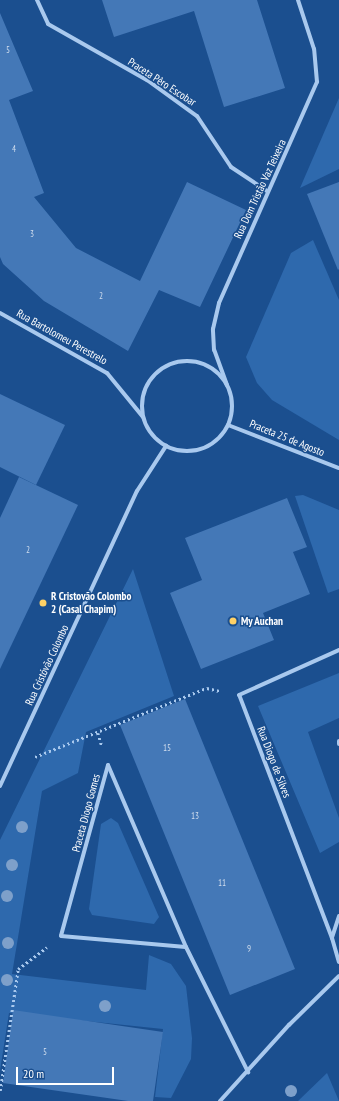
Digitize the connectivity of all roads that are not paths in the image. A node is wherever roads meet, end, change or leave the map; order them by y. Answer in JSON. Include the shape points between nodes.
{"nodes":[{"id":1,"x":37,"y":0,"type":"edge"},
{"id":2,"x":298,"y":0,"type":"edge"},
{"id":3,"x":267,"y":191,"type":"junction"},
{"id":4,"x":0,"y":313,"type":"edge"},
{"id":5,"x":227,"y":385,"type":"junction"},
{"id":6,"x":143,"y":417,"type":"junction"},
{"id":7,"x":228,"y":425,"type":"junction"},
{"id":8,"x":166,"y":446,"type":"junction"},
{"id":9,"x":339,"y":468,"type":"edge"},
{"id":10,"x":339,"y":650,"type":"edge"},
{"id":11,"x":339,"y":741,"type":"edge"},
{"id":12,"x":339,"y":744,"type":"edge"},
{"id":13,"x":0,"y":786,"type":"edge"},
{"id":14,"x":339,"y":916,"type":"edge"},
{"id":15,"x":332,"y":938,"type":"junction"},
{"id":16,"x":186,"y":947,"type":"junction"},
{"id":17,"x":339,"y":962,"type":"edge"},
{"id":18,"x":339,"y":976,"type":"edge"},
{"id":19,"x":248,"y":1072,"type":"junction"},
{"id":20,"x":220,"y":1101,"type":"edge"}],
"edges":[{"from":1,"to":3,"type":"street","name":"Praceta Pêro Escobar","via":[[48,24],[146,80],[196,116],[231,167]]},
{"from":2,"to":3,"type":"street","name":"Rua Dom Tristão Vaz Teixeira","via":[[314,49],[317,82],[310,107]]},
{"from":3,"to":5,"type":"street","name":"Rua Dom Tristão Vaz Teixeira","via":[[219,303],[213,329],[214,350]]},
{"from":4,"to":6,"type":"street","name":"Rua Bartolomeu Perestrelo","via":[[107,373]]},
{"from":5,"to":6,"type":"street","via":[[206,365],[192,361],[164,367],[145,389]]},
{"from":5,"to":7,"type":"street","via":[[232,411]]},
{"from":6,"to":8,"type":"street","via":[[152,434]]},
{"from":7,"to":8,"type":"street","via":[[217,440],[202,449],[183,451]]},
{"from":7,"to":9,"type":"street","name":"Praceta 25 de Agosto"},
{"from":8,"to":13,"type":"street","name":"Rua Cristóvão Colombo","via":[[137,491]]},
{"from":10,"to":15,"type":"street","name":"Rua Diogo de Silves","via":[[239,695]]},
{"from":11,"to":12,"type":"street"},
{"from":14,"to":15,"type":"street"},
{"from":15,"to":17,"type":"street","name":"Rua Diogo de Silves"},
{"from":16,"to":16,"type":"street","name":"Praceta Diogo Gomes","via":[[108,765],[61,936]]},
{"from":16,"to":19,"type":"street","name":"Praceta Diogo Gomes"},
{"from":18,"to":19,"type":"street","via":[[289,1025]]},
{"from":19,"to":20,"type":"street"}]}
